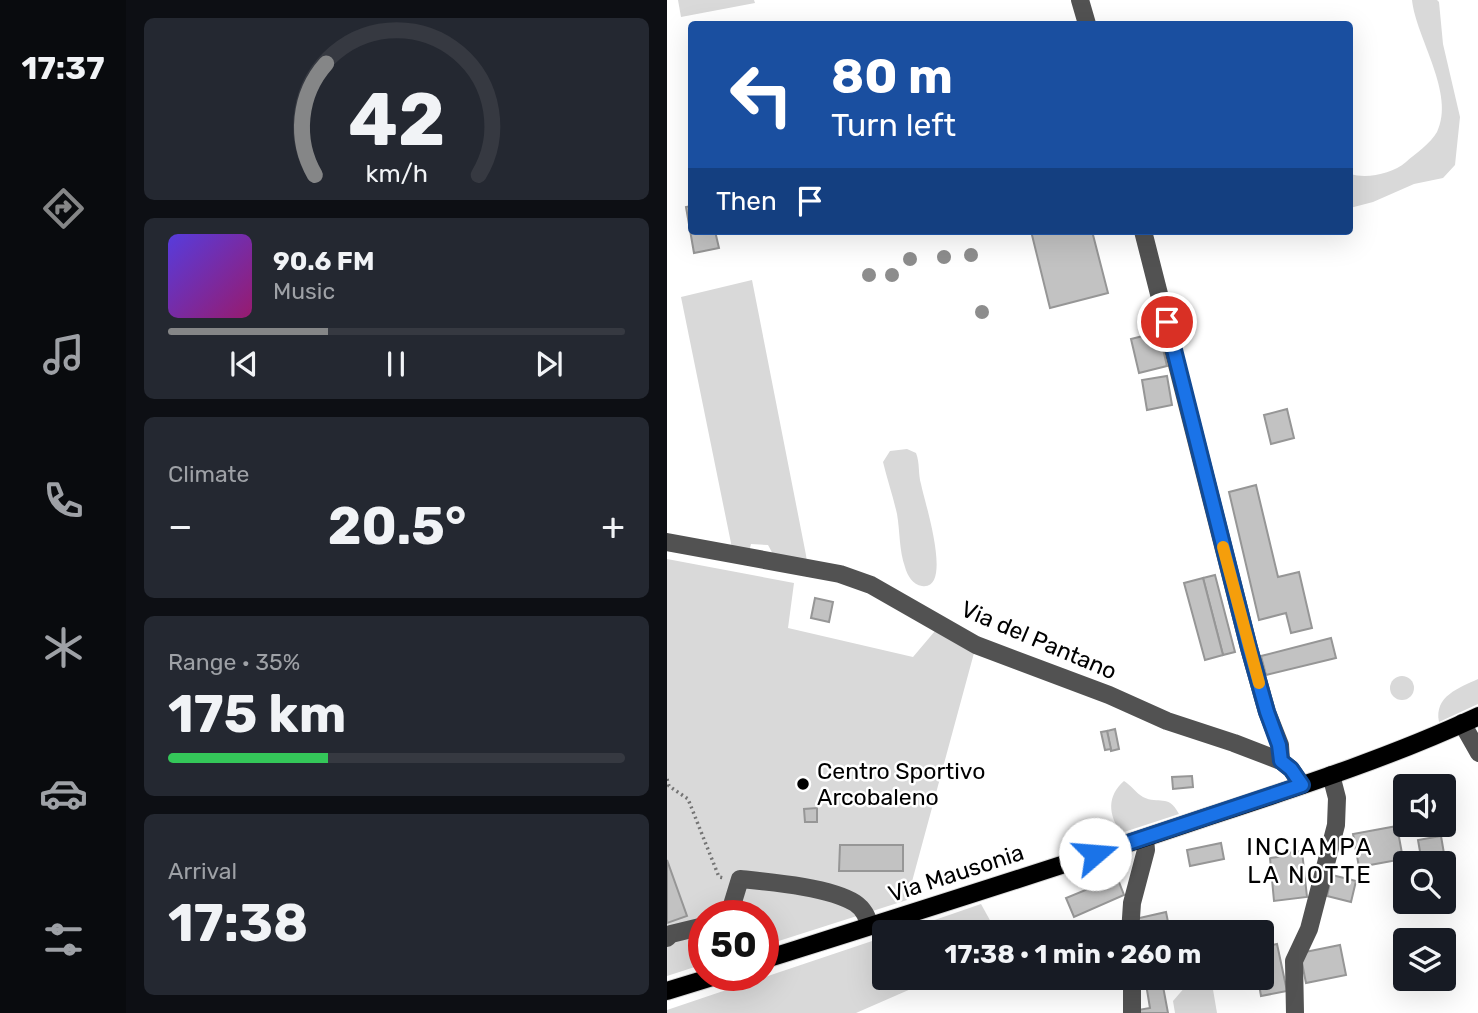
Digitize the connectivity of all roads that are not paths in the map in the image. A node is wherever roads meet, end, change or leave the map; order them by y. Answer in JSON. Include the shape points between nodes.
{"nodes":[{"id":1,"x":1080,"y":0,"type":"edge"},
{"id":2,"x":1086,"y":21,"type":"edge"},
{"id":3,"x":1144,"y":235,"type":"edge"},
{"id":4,"x":667,"y":542,"type":"edge"},
{"id":5,"x":1470,"y":719,"type":"edge"},
{"id":6,"x":1478,"y":753,"type":"edge"},
{"id":7,"x":1281,"y":761,"type":"junction"},
{"id":8,"x":1331,"y":775,"type":"junction"},
{"id":9,"x":1302,"y":785,"type":"junction"},
{"id":10,"x":1145,"y":838,"type":"junction"},
{"id":11,"x":734,"y":900,"type":"edge"},
{"id":12,"x":1131,"y":920,"type":"edge"},
{"id":13,"x":870,"y":926,"type":"junction"},
{"id":14,"x":688,"y":930,"type":"edge"},
{"id":15,"x":667,"y":938,"type":"edge"},
{"id":16,"x":779,"y":955,"type":"edge"},
{"id":17,"x":688,"y":985,"type":"edge"},
{"id":18,"x":1132,"y":990,"type":"edge"},
{"id":19,"x":667,"y":991,"type":"edge"},
{"id":20,"x":1132,"y":1013,"type":"edge"},
{"id":21,"x":1295,"y":1013,"type":"edge"}],
"edges":[{"from":1,"to":2,"type":"street"},
{"from":3,"to":7,"type":"street"},
{"from":4,"to":7,"type":"street","name":"Via del Pantano","via":[[840,574],[871,584],[976,645]]},
{"from":5,"to":6,"type":"street"},
{"from":5,"to":8,"type":"main road","name":"Via Mausonia"},
{"from":7,"to":9,"type":"street","name":"Via del Pantano"},
{"from":8,"to":9,"type":"main road","name":"Via Mausonia"},
{"from":8,"to":21,"type":"street","via":[[1337,798],[1336,825],[1309,929],[1294,961]]},
{"from":9,"to":10,"type":"main road","name":"Via Mausonia"},
{"from":10,"to":12,"type":"street"},
{"from":10,"to":13,"type":"main road","name":"Via Mausonia"},
{"from":11,"to":13,"type":"street","via":[[740,879],[787,885],[846,899],[862,909]]},
{"from":13,"to":16,"type":"main road","name":"Via Mausonia"},
{"from":14,"to":15,"type":"street"},
{"from":17,"to":19,"type":"main road"},
{"from":18,"to":20,"type":"street"}]}
